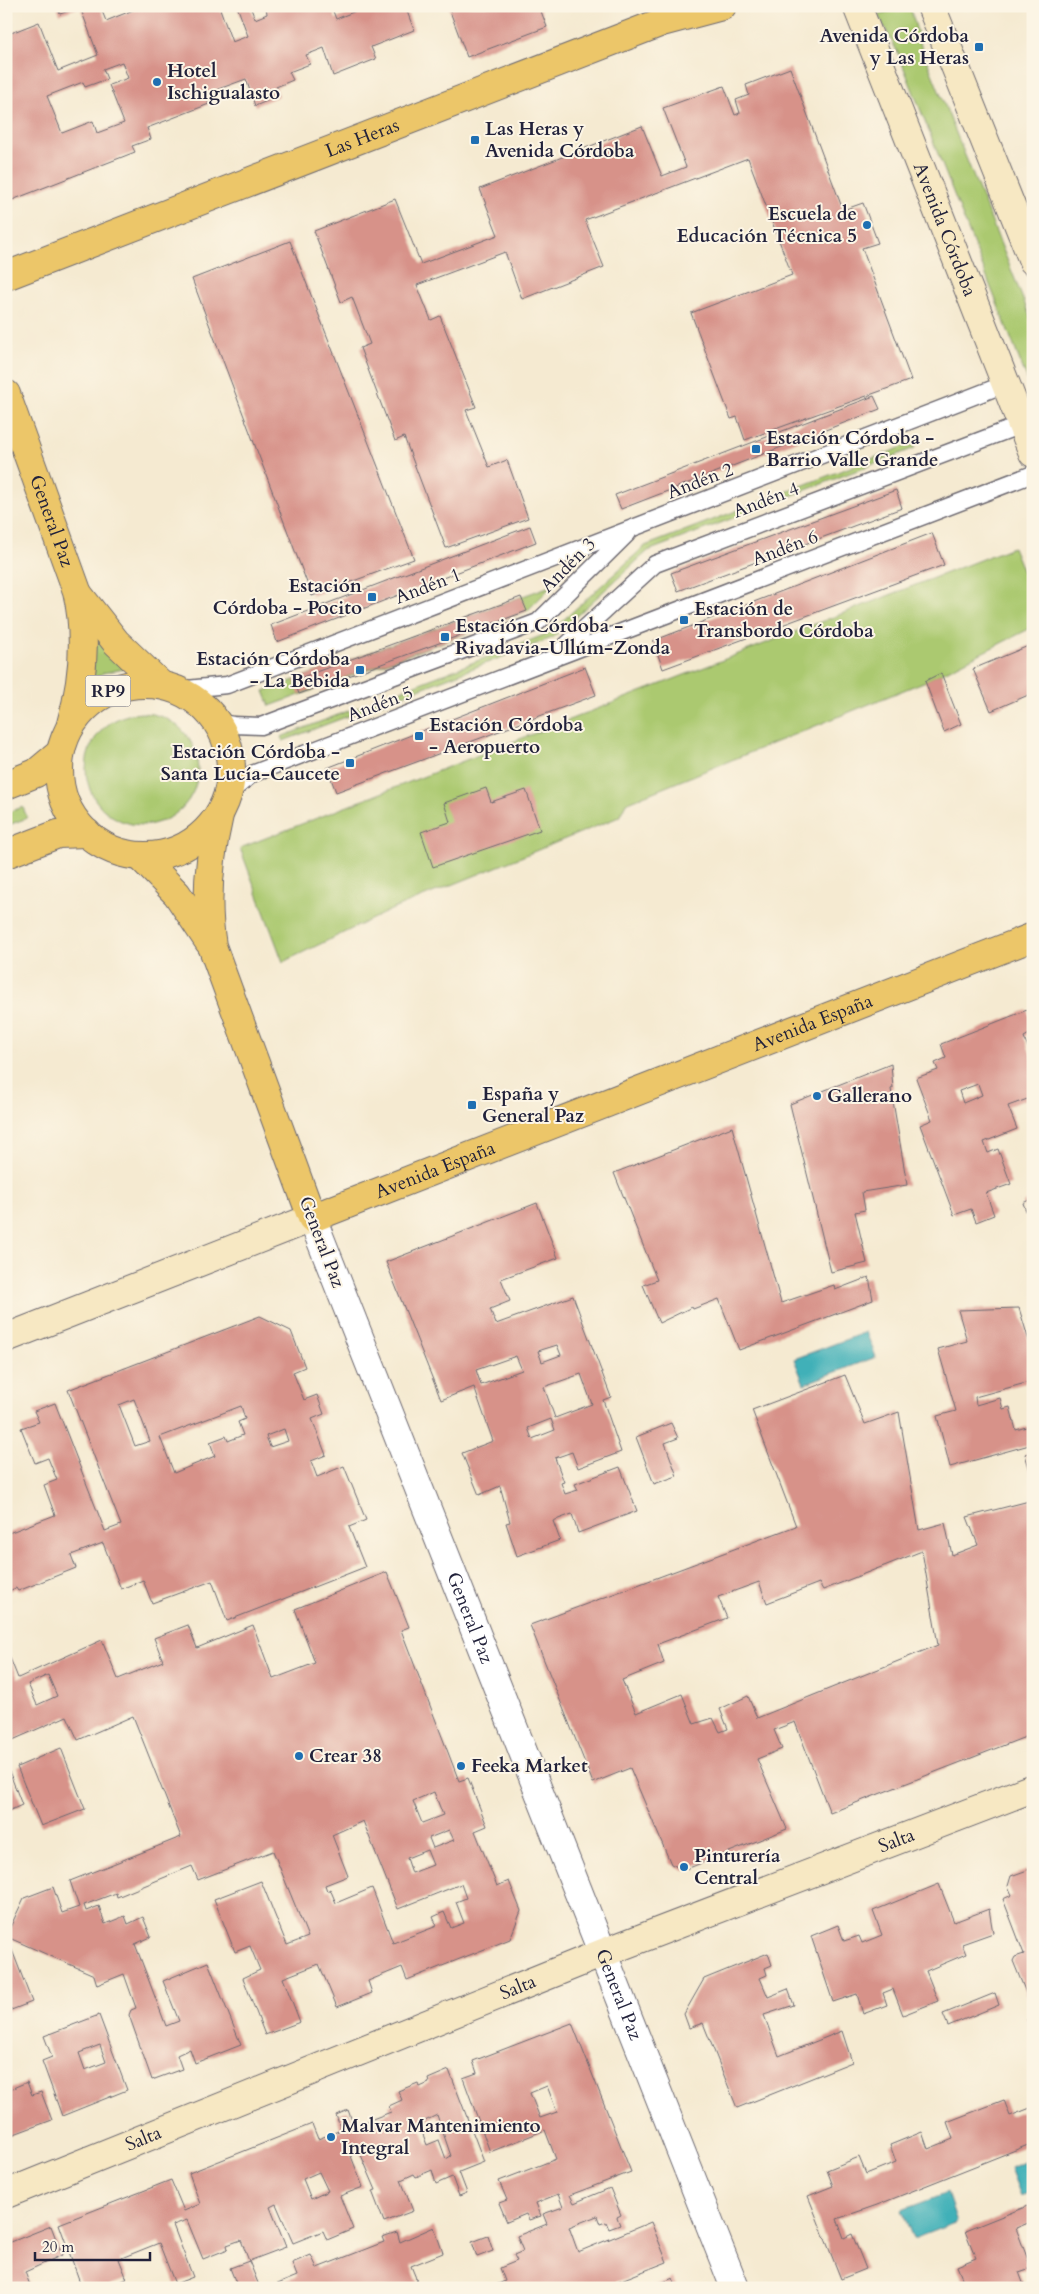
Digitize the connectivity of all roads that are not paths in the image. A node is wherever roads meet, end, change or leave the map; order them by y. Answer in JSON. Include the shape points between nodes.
{"nodes":[{"id":1,"x":722,"y":6,"type":"edge"},
{"id":2,"x":857,"y":6,"type":"edge"},
{"id":3,"x":931,"y":6,"type":"edge"},
{"id":4,"x":1033,"y":261,"type":"edge"},
{"id":5,"x":6,"y":276,"type":"edge"},
{"id":6,"x":1005,"y":384,"type":"junction"},
{"id":7,"x":6,"y":394,"type":"edge"},
{"id":8,"x":1021,"y":425,"type":"junction"},
{"id":9,"x":1033,"y":453,"type":"edge"},
{"id":10,"x":1033,"y":474,"type":"edge"},
{"id":11,"x":633,"y":528,"type":"junction"},
{"id":12,"x":77,"y":591,"type":"junction"},
{"id":13,"x":552,"y":659,"type":"junction"},
{"id":14,"x":169,"y":687,"type":"junction"},
{"id":15,"x":216,"y":722,"type":"junction"},
{"id":16,"x":70,"y":728,"type":"junction"},
{"id":17,"x":60,"y":753,"type":"junction"},
{"id":18,"x":6,"y":785,"type":"edge"},
{"id":19,"x":223,"y":804,"type":"junction"},
{"id":20,"x":88,"y":834,"type":"junction"},
{"id":21,"x":6,"y":854,"type":"edge"},
{"id":22,"x":140,"y":856,"type":"junction"},
{"id":23,"x":1033,"y":937,"type":"edge"},
{"id":24,"x":212,"y":946,"type":"junction"},
{"id":25,"x":312,"y":1218,"type":"junction"},
{"id":26,"x":6,"y":1338,"type":"edge"},
{"id":27,"x":1033,"y":1788,"type":"edge"},
{"id":28,"x":603,"y":1953,"type":"junction"},
{"id":29,"x":6,"y":2194,"type":"edge"},
{"id":30,"x":735,"y":2288,"type":"edge"}],
"edges":[{"from":1,"to":5,"type":"main road","name":"Las Heras","via":[[656,24]]},
{"from":2,"to":6,"type":"main road","name":"Avenida Córdoba"},
{"from":3,"to":4,"type":"main road"},
{"from":6,"to":8,"type":"main road","name":"Avenida Córdoba"},
{"from":6,"to":11,"type":"lane","name":"Andén 2"},
{"from":7,"to":12,"type":"main road","name":"General Paz"},
{"from":8,"to":9,"type":"main road","name":"Avenida Córdoba"},
{"from":8,"to":13,"type":"lane","name":"Andén 4","via":[[655,564]]},
{"from":10,"to":13,"type":"lane","name":"Andén 6"},
{"from":11,"to":14,"type":"lane","name":"Andén 1","via":[[226,685]]},
{"from":11,"to":15,"type":"lane","name":"Andén 3","via":[[538,622],[261,726]]},
{"from":12,"to":14,"type":"main road","name":"General Paz","via":[[116,642]]},
{"from":12,"to":16,"type":"main road","name":"General Paz","via":[[82,612],[81,674]]},
{"from":13,"to":19,"type":"lane","name":"Andén 5","via":[[252,774]]},
{"from":14,"to":15,"type":"main road","via":[[200,703]]},
{"from":14,"to":16,"type":"main road","number":"RP9","via":[[144,683],[106,692],[89,704]]},
{"from":15,"to":19,"type":"main road","via":[[230,754],[232,774]]},
{"from":16,"to":17,"type":"main road","number":"RP9"},
{"from":17,"to":18,"type":"main road","number":"RP9","via":[[36,773]]},
{"from":17,"to":20,"type":"main road","number":"RP9","via":[[62,795],[70,813]]},
{"from":19,"to":22,"type":"main road","number":"RP9","via":[[209,829],[193,842],[175,851]]},
{"from":19,"to":24,"type":"main road","name":"General Paz","via":[[209,880]]},
{"from":20,"to":21,"type":"main road","via":[[58,834]]},
{"from":20,"to":22,"type":"main road","number":"RP9","via":[[116,851]]},
{"from":22,"to":24,"type":"main road","name":"General Paz","via":[[177,894]]},
{"from":23,"to":25,"type":"main road","name":"Avenida España"},
{"from":24,"to":25,"type":"main road","name":"General Paz"},
{"from":25,"to":26,"type":"main road","name":"Avenida España"},
{"from":25,"to":28,"type":"street","name":"General Paz"},
{"from":27,"to":28,"type":"main road","name":"Salta"},
{"from":28,"to":29,"type":"main road","name":"Salta"},
{"from":28,"to":30,"type":"street","name":"General Paz"}]}
